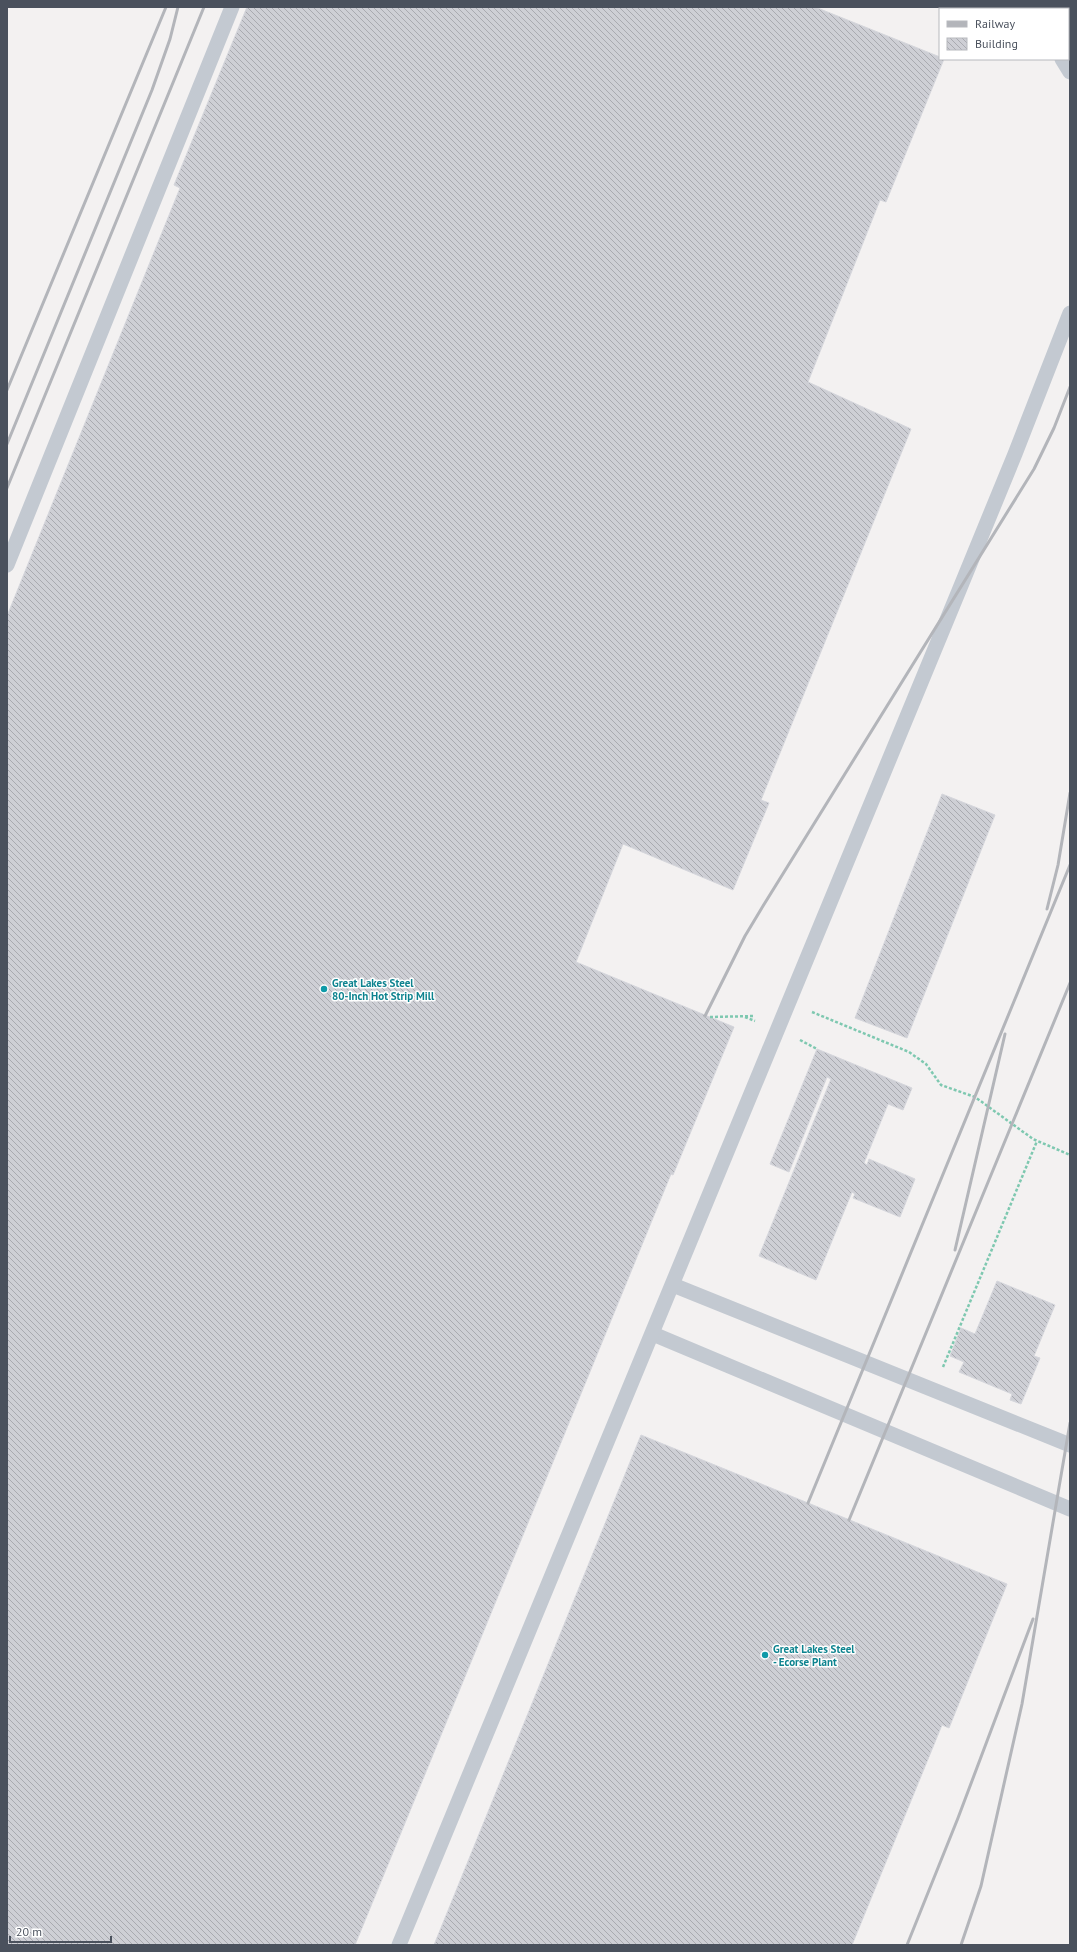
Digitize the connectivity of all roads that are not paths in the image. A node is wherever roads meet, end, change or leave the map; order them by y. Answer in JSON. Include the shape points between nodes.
{"nodes":[{"id":1,"x":232,"y":7,"type":"edge"},
{"id":2,"x":1063,"y":60,"type":"edge"},
{"id":3,"x":1070,"y":72,"type":"edge"},
{"id":4,"x":1070,"y":313,"type":"edge"},
{"id":5,"x":7,"y":565,"type":"edge"},
{"id":6,"x":673,"y":1285,"type":"junction"},
{"id":7,"x":653,"y":1334,"type":"junction"},
{"id":8,"x":1070,"y":1445,"type":"edge"},
{"id":9,"x":1070,"y":1509,"type":"edge"},
{"id":10,"x":399,"y":1945,"type":"edge"}],
"edges":[{"from":1,"to":5,"type":"lane"},
{"from":2,"to":3,"type":"lane"},
{"from":4,"to":6,"type":"lane","via":[[1015,454]]},
{"from":6,"to":7,"type":"lane"},
{"from":6,"to":8,"type":"lane"},
{"from":7,"to":9,"type":"lane"},
{"from":7,"to":10,"type":"lane"}]}
